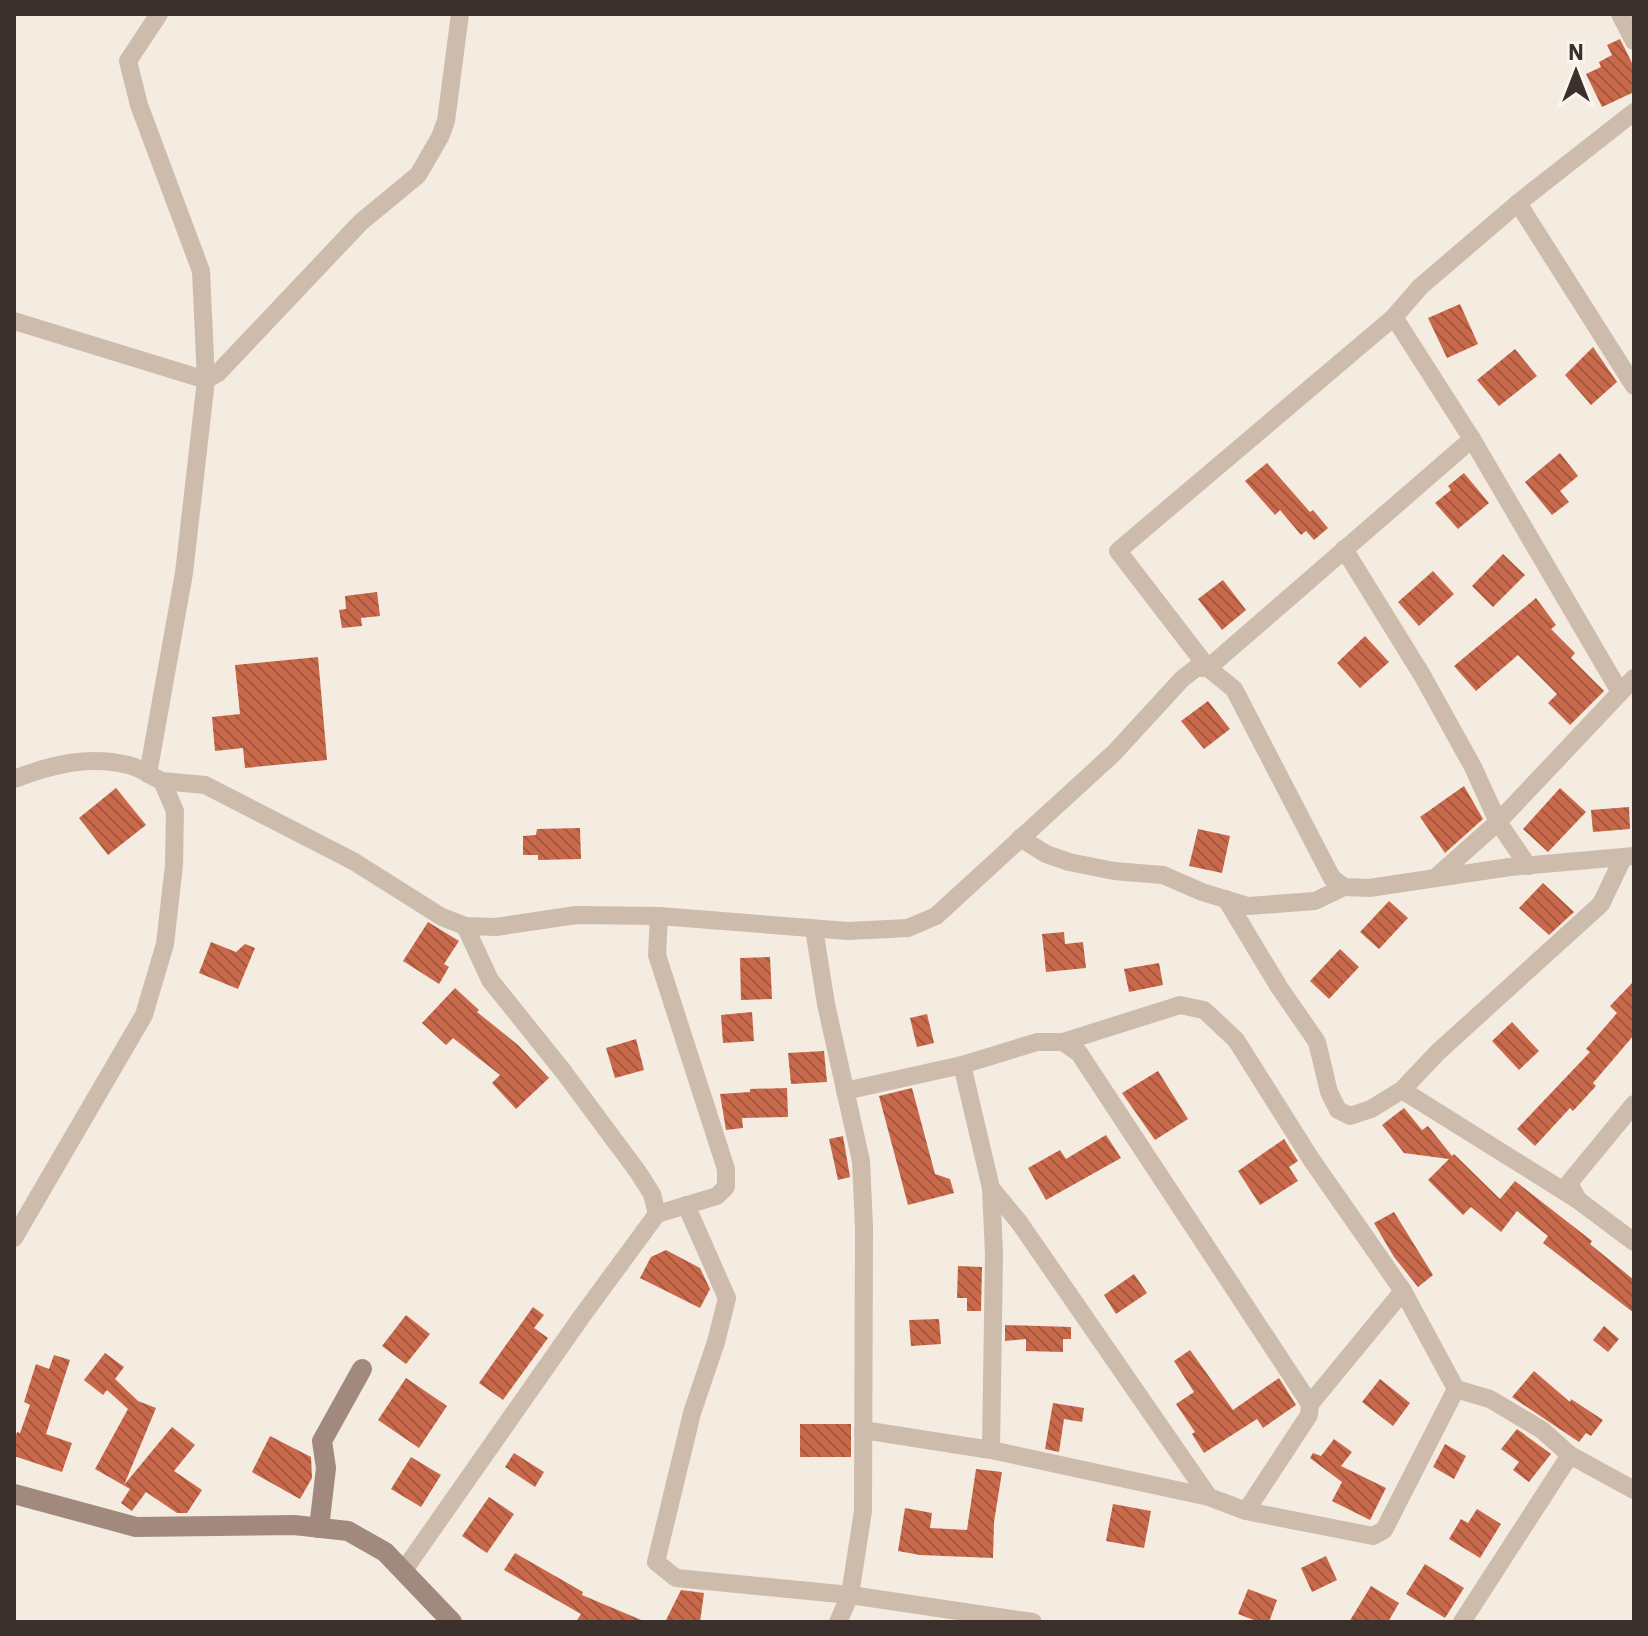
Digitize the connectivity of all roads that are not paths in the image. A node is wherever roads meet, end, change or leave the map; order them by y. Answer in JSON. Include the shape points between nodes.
{"nodes":[{"id":1,"x":159,"y":14,"type":"edge"},
{"id":2,"x":460,"y":14,"type":"edge"},
{"id":3,"x":1620,"y":14,"type":"edge"},
{"id":4,"x":1634,"y":41,"type":"edge"},
{"id":5,"x":1634,"y":112,"type":"edge"},
{"id":6,"x":1518,"y":203,"type":"junction"},
{"id":7,"x":1394,"y":317,"type":"junction"},
{"id":8,"x":14,"y":321,"type":"edge"},
{"id":9,"x":206,"y":380,"type":"junction"},
{"id":10,"x":1634,"y":386,"type":"edge"},
{"id":11,"x":1472,"y":439,"type":"junction"},
{"id":12,"x":1344,"y":549,"type":"junction"},
{"id":13,"x":1208,"y":668,"type":"junction"},
{"id":14,"x":1634,"y":678,"type":"edge"},
{"id":15,"x":1620,"y":692,"type":"junction"},
{"id":16,"x":155,"y":778,"type":"junction"},
{"id":17,"x":14,"y":779,"type":"edge"},
{"id":18,"x":1498,"y":822,"type":"junction"},
{"id":19,"x":1020,"y":838,"type":"junction"},
{"id":20,"x":1629,"y":857,"type":"edge"},
{"id":21,"x":1528,"y":866,"type":"junction"},
{"id":22,"x":1435,"y":878,"type":"junction"},
{"id":23,"x":1344,"y":887,"type":"junction"},
{"id":24,"x":1226,"y":899,"type":"junction"},
{"id":25,"x":659,"y":916,"type":"junction"},
{"id":26,"x":465,"y":926,"type":"junction"},
{"id":27,"x":814,"y":929,"type":"junction"},
{"id":28,"x":1063,"y":1042,"type":"junction"},
{"id":29,"x":962,"y":1065,"type":"junction"},
{"id":30,"x":1402,"y":1090,"type":"junction"},
{"id":31,"x":845,"y":1091,"type":"junction"},
{"id":32,"x":1634,"y":1104,"type":"edge"},
{"id":33,"x":991,"y":1188,"type":"junction"},
{"id":34,"x":1578,"y":1200,"type":"junction"},
{"id":35,"x":686,"y":1205,"type":"junction"},
{"id":36,"x":657,"y":1214,"type":"junction"},
{"id":37,"x":14,"y":1238,"type":"edge"},
{"id":38,"x":1634,"y":1242,"type":"edge"},
{"id":39,"x":1403,"y":1291,"type":"junction"},
{"id":40,"x":362,"y":1369,"type":"dead end"},
{"id":41,"x":1456,"y":1389,"type":"junction"},
{"id":42,"x":1310,"y":1404,"type":"junction"},
{"id":43,"x":863,"y":1430,"type":"junction"},
{"id":44,"x":991,"y":1450,"type":"junction"},
{"id":45,"x":1570,"y":1455,"type":"junction"},
{"id":46,"x":1634,"y":1490,"type":"edge"},
{"id":47,"x":14,"y":1494,"type":"edge"},
{"id":48,"x":1209,"y":1497,"type":"junction"},
{"id":49,"x":1246,"y":1511,"type":"junction"},
{"id":50,"x":319,"y":1528,"type":"junction"},
{"id":51,"x":404,"y":1570,"type":"junction"},
{"id":52,"x":850,"y":1595,"type":"junction"},
{"id":53,"x":452,"y":1622,"type":"edge"},
{"id":54,"x":838,"y":1622,"type":"edge"},
{"id":55,"x":1033,"y":1622,"type":"edge"},
{"id":56,"x":1462,"y":1622,"type":"edge"}],
"edges":[{"from":1,"to":9,"type":"street","via":[[128,61],[139,105],[201,271]]},
{"from":2,"to":9,"type":"street","via":[[446,121],[418,175],[361,222]]},
{"from":3,"to":4,"type":"street"},
{"from":5,"to":6,"type":"street"},
{"from":6,"to":7,"type":"street","via":[[1420,287]]},
{"from":6,"to":10,"type":"street"},
{"from":7,"to":11,"type":"street"},
{"from":7,"to":13,"type":"street","via":[[1118,551]]},
{"from":8,"to":9,"type":"street"},
{"from":9,"to":16,"type":"street"},
{"from":11,"to":12,"type":"street"},
{"from":11,"to":15,"type":"street"},
{"from":12,"to":13,"type":"street"},
{"from":12,"to":18,"type":"street","via":[[1422,675]]},
{"from":13,"to":19,"type":"street","via":[[1196,668],[1182,679],[1114,753]]},
{"from":13,"to":23,"type":"street","via":[[1234,689],[1332,878]]},
{"from":14,"to":15,"type":"street"},
{"from":15,"to":18,"type":"street"},
{"from":16,"to":17,"type":"street","via":[[129,765],[90,760],[45,767]]},
{"from":16,"to":26,"type":"street","via":[[205,785]]},
{"from":16,"to":37,"type":"street","via":[[175,811],[174,865],[165,944],[144,1015]]},
{"from":18,"to":21,"type":"street"},
{"from":18,"to":22,"type":"street"},
{"from":19,"to":24,"type":"street","via":[[1069,862],[1163,875]]},
{"from":19,"to":27,"type":"street","via":[[936,916],[908,928]]},
{"from":20,"to":21,"type":"street"},
{"from":20,"to":30,"type":"street","via":[[1601,904]]},
{"from":21,"to":22,"type":"street"},
{"from":22,"to":23,"type":"street"},
{"from":23,"to":24,"type":"street","via":[[1315,901],[1248,906]]},
{"from":24,"to":30,"type":"street","via":[[1317,1042],[1338,1110],[1350,1116]]},
{"from":25,"to":26,"type":"street","via":[[576,915],[496,927]]},
{"from":25,"to":27,"type":"street"},
{"from":25,"to":35,"type":"street","via":[[657,955],[726,1169],[726,1187],[717,1196]]},
{"from":26,"to":36,"type":"street","via":[[490,980],[638,1172]]},
{"from":27,"to":31,"type":"street"},
{"from":28,"to":29,"type":"street","via":[[1037,1042]]},
{"from":28,"to":39,"type":"street","via":[[1180,1005],[1204,1010],[1236,1040]]},
{"from":28,"to":42,"type":"street","via":[[1079,1053]]},
{"from":29,"to":31,"type":"street"},
{"from":29,"to":33,"type":"street"},
{"from":30,"to":34,"type":"street"},
{"from":31,"to":43,"type":"street","via":[[861,1161]]},
{"from":32,"to":34,"type":"street","via":[[1569,1183]]},
{"from":33,"to":44,"type":"street"},
{"from":33,"to":48,"type":"street"},
{"from":34,"to":38,"type":"street"},
{"from":35,"to":36,"type":"street"},
{"from":35,"to":52,"type":"street","via":[[727,1298],[656,1562],[676,1578]]},
{"from":36,"to":51,"type":"street"},
{"from":39,"to":41,"type":"street"},
{"from":39,"to":42,"type":"street"},
{"from":40,"to":50,"type":"street","via":[[322,1441],[326,1468]]},
{"from":41,"to":45,"type":"street","via":[[1511,1411]]},
{"from":41,"to":49,"type":"street","via":[[1384,1530],[1373,1536]]},
{"from":42,"to":49,"type":"street","via":[[1309,1415]]},
{"from":43,"to":44,"type":"street"},
{"from":43,"to":52,"type":"street","via":[[863,1511]]},
{"from":44,"to":48,"type":"street"},
{"from":45,"to":46,"type":"street"},
{"from":45,"to":56,"type":"street"},
{"from":47,"to":50,"type":"street","via":[[136,1527]]},
{"from":48,"to":49,"type":"street"},
{"from":50,"to":51,"type":"street","via":[[348,1531]]},
{"from":51,"to":53,"type":"street"},
{"from":52,"to":54,"type":"street"},
{"from":52,"to":55,"type":"street"}]}
